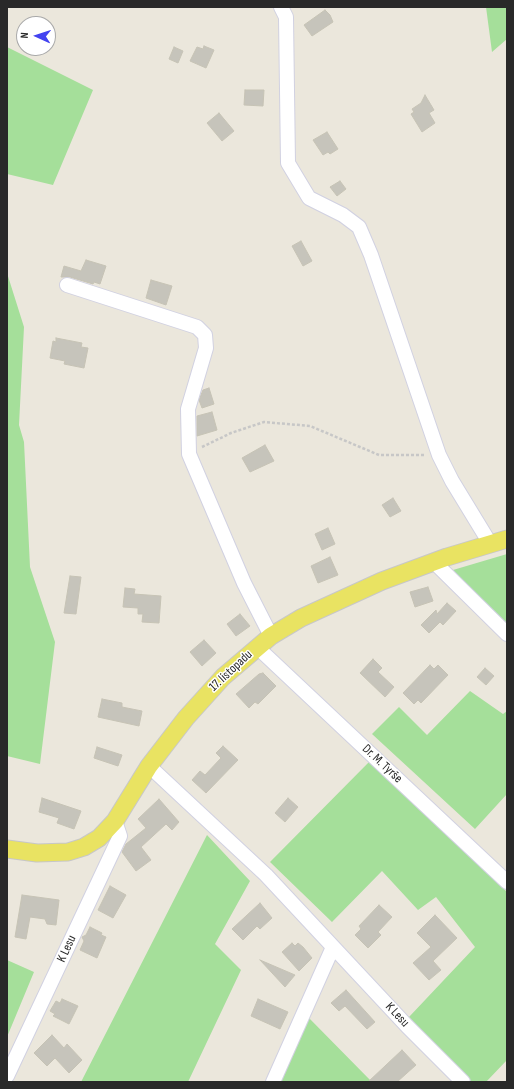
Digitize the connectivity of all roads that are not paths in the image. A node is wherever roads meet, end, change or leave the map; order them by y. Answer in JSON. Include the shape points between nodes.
{"nodes":[{"id":1,"x":281,"y":7,"type":"edge"},
{"id":2,"x":67,"y":285,"type":"dead end"},
{"id":3,"x":507,"y":539,"type":"edge"},
{"id":4,"x":491,"y":545,"type":"junction"},
{"id":5,"x":434,"y":562,"type":"junction"},
{"id":6,"x":507,"y":634,"type":"edge"},
{"id":7,"x":271,"y":636,"type":"junction"},
{"id":8,"x":257,"y":647,"type":"junction"},
{"id":9,"x":149,"y":766,"type":"junction"},
{"id":10,"x":115,"y":821,"type":"junction"},
{"id":11,"x":7,"y":849,"type":"edge"},
{"id":12,"x":507,"y":882,"type":"edge"},
{"id":13,"x":333,"y":947,"type":"junction"},
{"id":14,"x":7,"y":1076,"type":"edge"},
{"id":15,"x":273,"y":1082,"type":"edge"},
{"id":16,"x":463,"y":1082,"type":"edge"}],
"edges":[{"from":1,"to":4,"type":"street","via":[[286,18],[288,162],[309,198],[359,227],[371,255],[439,455]]},
{"from":2,"to":7,"type":"street","via":[[197,328],[205,335],[206,348],[188,409],[189,454],[244,583]]},
{"from":3,"to":4,"type":"main road","name":"17. listopadu"},
{"from":4,"to":5,"type":"main road","name":"17. listopadu"},
{"from":5,"to":6,"type":"street"},
{"from":5,"to":7,"type":"main road","name":"17. listopadu","via":[[356,592],[301,618]]},
{"from":7,"to":8,"type":"main road","name":"17. listopadu"},
{"from":8,"to":9,"type":"main road","name":"17. listopadu","via":[[223,677],[199,703]]},
{"from":8,"to":12,"type":"street","name":"Dr. M. Tyrše"},
{"from":9,"to":10,"type":"main road","name":"17. listopadu"},
{"from":9,"to":13,"type":"street","name":"K Lesu","via":[[266,875]]},
{"from":10,"to":11,"type":"main road","name":"17. listopadu","via":[[99,838],[84,847],[68,852],[37,853]]},
{"from":10,"to":14,"type":"street","name":"K Lesu","via":[[120,836]]},
{"from":13,"to":15,"type":"street"},
{"from":13,"to":16,"type":"street","name":"K Lesu"}]}
